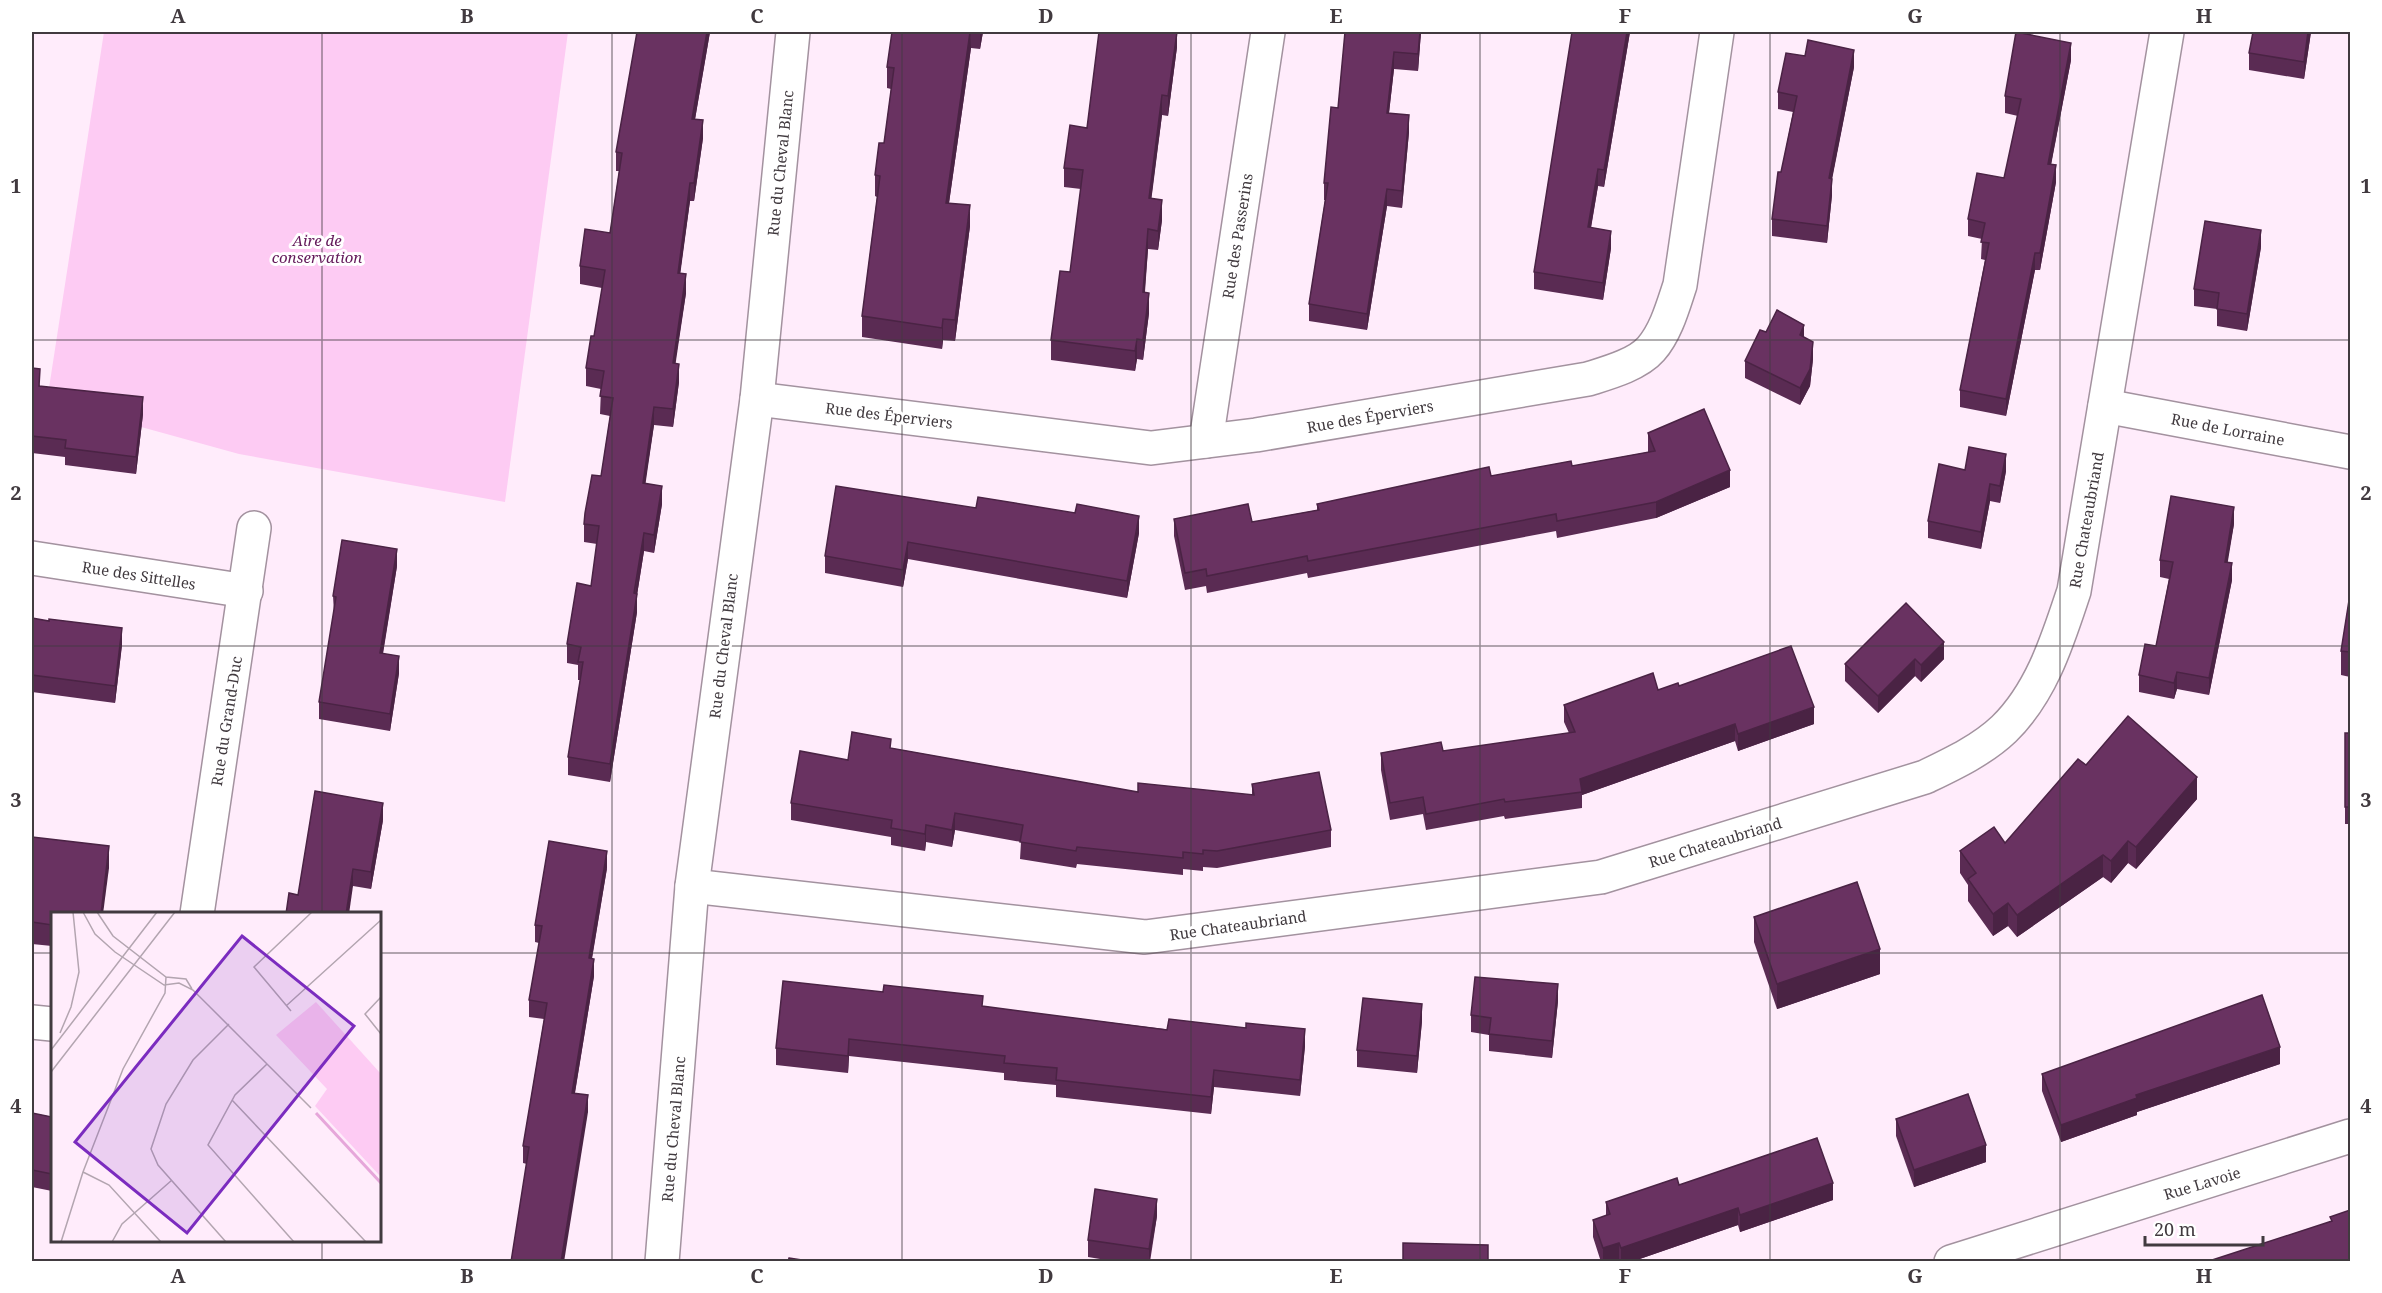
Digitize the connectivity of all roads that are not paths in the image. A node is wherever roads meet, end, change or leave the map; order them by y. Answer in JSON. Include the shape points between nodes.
{"nodes":[{"id":1,"x":793,"y":32,"type":"edge"},
{"id":2,"x":1268,"y":32,"type":"edge"},
{"id":3,"x":1717,"y":32,"type":"edge"},
{"id":4,"x":2167,"y":32,"type":"edge"},
{"id":5,"x":757,"y":399,"type":"junction"},
{"id":6,"x":2105,"y":406,"type":"junction"},
{"id":7,"x":1206,"y":441,"type":"junction"},
{"id":8,"x":2350,"y":452,"type":"edge"},
{"id":9,"x":254,"y":528,"type":"dead end"},
{"id":10,"x":32,"y":558,"type":"edge"},
{"id":11,"x":246,"y":591,"type":"junction"},
{"id":12,"x":692,"y":886,"type":"junction"},
{"id":13,"x":197,"y":912,"type":"edge"},
{"id":14,"x":32,"y":1022,"type":"edge"},
{"id":15,"x":51,"y":1024,"type":"edge"},
{"id":16,"x":2350,"y":1137,"type":"edge"},
{"id":17,"x":662,"y":1262,"type":"edge"},
{"id":18,"x":1951,"y":1262,"type":"edge"}],
"edges":[{"from":1,"to":5,"type":"street","name":"Rue du Cheval Blanc"},
{"from":2,"to":7,"type":"street","name":"Rue des Passerins"},
{"from":3,"to":7,"type":"street","name":"Rue des Éperviers","via":[[1680,285],[1671,313],[1651,350],[1615,371],[1588,379]]},
{"from":4,"to":6,"type":"street","name":"Rue Chateaubriand"},
{"from":5,"to":7,"type":"street","name":"Rue des Éperviers","via":[[1151,448]]},
{"from":5,"to":12,"type":"street","name":"Rue du Cheval Blanc"},
{"from":6,"to":8,"type":"street","name":"Rue de Lorraine"},
{"from":6,"to":12,"type":"street","name":"Rue Chateaubriand","via":[[2074,591],[2054,649],[2032,693],[2004,729],[1965,758],[1925,777],[1602,877],[1145,937]]},
{"from":9,"to":11,"type":"street","name":"Rue du Grand-Duc"},
{"from":10,"to":11,"type":"street","name":"Rue des Sittelles"},
{"from":11,"to":13,"type":"street","name":"Rue du Grand-Duc"},
{"from":12,"to":17,"type":"street","name":"Rue du Cheval Blanc"},
{"from":14,"to":15,"type":"street"},
{"from":16,"to":18,"type":"street","name":"Rue Lavoie"}]}
